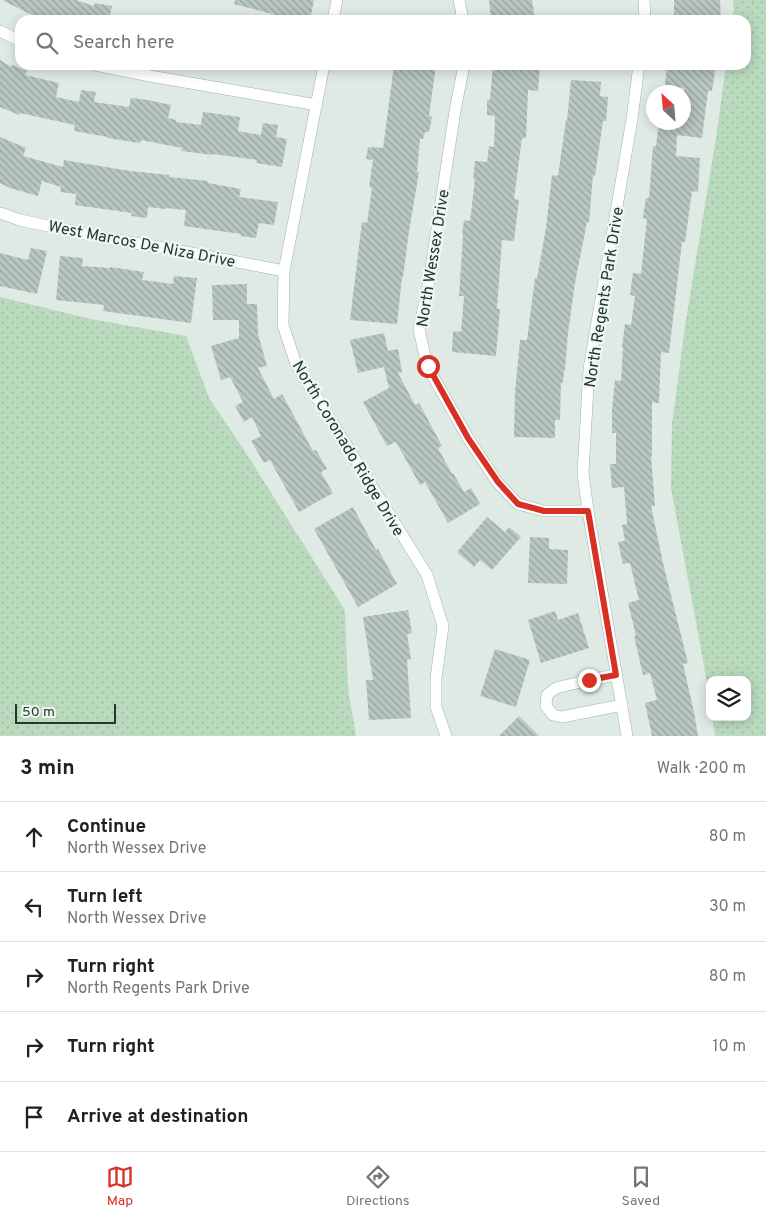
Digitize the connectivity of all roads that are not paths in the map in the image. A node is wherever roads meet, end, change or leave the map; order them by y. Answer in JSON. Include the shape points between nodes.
{"nodes":[{"id":1,"x":337,"y":0,"type":"edge"},
{"id":2,"x":458,"y":0,"type":"edge"},
{"id":3,"x":644,"y":0,"type":"edge"},
{"id":4,"x":334,"y":15,"type":"edge"},
{"id":5,"x":462,"y":15,"type":"edge"},
{"id":6,"x":645,"y":15,"type":"edge"},
{"id":7,"x":0,"y":31,"type":"edge"},
{"id":8,"x":15,"y":38,"type":"edge"},
{"id":9,"x":121,"y":70,"type":"edge"},
{"id":10,"x":323,"y":70,"type":"edge"},
{"id":11,"x":463,"y":70,"type":"edge"},
{"id":12,"x":638,"y":70,"type":"edge"},
{"id":13,"x":317,"y":105,"type":"junction"},
{"id":14,"x":0,"y":213,"type":"edge"},
{"id":15,"x":284,"y":271,"type":"junction"},
{"id":16,"x":588,"y":511,"type":"junction"},
{"id":17,"x":616,"y":675,"type":"junction"},
{"id":18,"x":622,"y":705,"type":"junction"},
{"id":19,"x":446,"y":736,"type":"edge"},
{"id":20,"x":627,"y":736,"type":"edge"}],
"edges":[{"from":1,"to":4,"type":"street"},
{"from":2,"to":5,"type":"street"},
{"from":3,"to":6,"type":"street"},
{"from":7,"to":8,"type":"street"},
{"from":9,"to":13,"type":"street"},
{"from":10,"to":13,"type":"street","name":"North Coronado Ridge Drive"},
{"from":11,"to":16,"type":"street","name":"North Wessex Drive","via":[[419,328],[428,366],[468,438],[498,482],[518,504],[544,511]]},
{"from":12,"to":16,"type":"street","name":"North Regents Park Drive","via":[[589,369],[583,473]]},
{"from":13,"to":15,"type":"street","name":"North Coronado Ridge Drive"},
{"from":14,"to":15,"type":"street","name":"West Marcos De Niza Drive","via":[[105,238]]},
{"from":15,"to":19,"type":"street","name":"North Coronado Ridge Drive","via":[[283,325],[296,364],[427,575],[443,626],[436,707]]},
{"from":16,"to":17,"type":"street","name":"North Regents Park Drive"},
{"from":17,"to":18,"type":"street","name":"North Regents Park Drive"},
{"from":17,"to":18,"type":"street","via":[[556,688],[547,695],[546,706],[553,715],[562,716]]},
{"from":18,"to":20,"type":"street","name":"North Regents Park Drive"}]}
